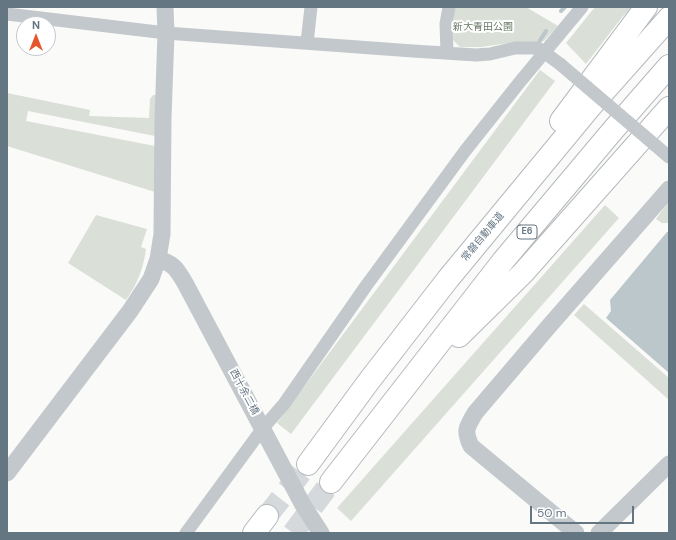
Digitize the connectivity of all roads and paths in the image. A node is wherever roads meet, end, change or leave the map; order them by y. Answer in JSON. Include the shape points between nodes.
{"nodes":[{"id":1,"x":165,"y":7,"type":"edge"},
{"id":2,"x":311,"y":7,"type":"edge"},
{"id":3,"x":449,"y":7,"type":"edge"},
{"id":4,"x":582,"y":7,"type":"edge"},
{"id":5,"x":646,"y":7,"type":"edge"},
{"id":6,"x":7,"y":14,"type":"edge"},
{"id":7,"x":669,"y":18,"type":"edge"},
{"id":8,"x":166,"y":33,"type":"junction"},
{"id":9,"x":307,"y":43,"type":"junction"},
{"id":10,"x":447,"y":52,"type":"junction"},
{"id":11,"x":544,"y":52,"type":"junction"},
{"id":12,"x":669,"y":66,"type":"edge"},
{"id":13,"x":669,"y":108,"type":"edge"},
{"id":14,"x":669,"y":157,"type":"edge"},
{"id":15,"x":669,"y":189,"type":"edge"},
{"id":16,"x":158,"y":259,"type":"junction"},
{"id":17,"x":448,"y":279,"type":"junction"},
{"id":18,"x":392,"y":403,"type":"junction"},
{"id":19,"x":264,"y":428,"type":"junction"},
{"id":20,"x":308,"y":464,"type":"tunnel mouth"},
{"id":21,"x":669,"y":464,"type":"edge"},
{"id":22,"x":7,"y":473,"type":"edge"},
{"id":23,"x":332,"y":482,"type":"tunnel mouth"},
{"id":24,"x":267,"y":516,"type":"tunnel mouth"},
{"id":25,"x":186,"y":533,"type":"edge"},
{"id":26,"x":254,"y":533,"type":"edge"},
{"id":27,"x":322,"y":533,"type":"edge"},
{"id":28,"x":576,"y":533,"type":"edge"},
{"id":29,"x":599,"y":533,"type":"edge"}],
"edges":[{"from":1,"to":8,"type":"street"},
{"from":2,"to":9,"type":"street"},
{"from":3,"to":10,"type":"street","via":[[446,24]]},
{"from":4,"to":11,"type":"street"},
{"from":5,"to":17,"type":"highway","via":[[579,95]]},
{"from":6,"to":8,"type":"street"},
{"from":7,"to":17,"type":"highway","name":"常磐自動車道","via":[[590,107]]},
{"from":8,"to":9,"type":"street"},
{"from":8,"to":16,"type":"street","via":[[162,234]]},
{"from":9,"to":10,"type":"street"},
{"from":10,"to":11,"type":"street","via":[[476,55],[526,47],[538,48]]},
{"from":11,"to":14,"type":"street","bridge":true},
{"from":11,"to":19,"type":"street","via":[[461,158],[366,286],[284,404]]},
{"from":12,"to":18,"type":"highway","number":"E6","via":[[503,262]]},
{"from":13,"to":18,"type":"highway","via":[[523,273]]},
{"from":15,"to":28,"type":"street","via":[[550,324],[468,424],[466,435],[471,446]]},
{"from":16,"to":19,"type":"street","name":"西十余二橋","via":[[176,268],[186,283]]},
{"from":16,"to":22,"type":"street","via":[[152,279],[130,311]]},
{"from":17,"to":20,"type":"highway","name":"常磐自動車道"},
{"from":18,"to":23,"type":"highway","number":"E6"},
{"from":19,"to":25,"type":"street"},
{"from":19,"to":27,"type":"street","name":"西十余二橋","via":[[304,505]]},
{"from":21,"to":29,"type":"street"},
{"from":24,"to":26,"type":"highway"}]}
